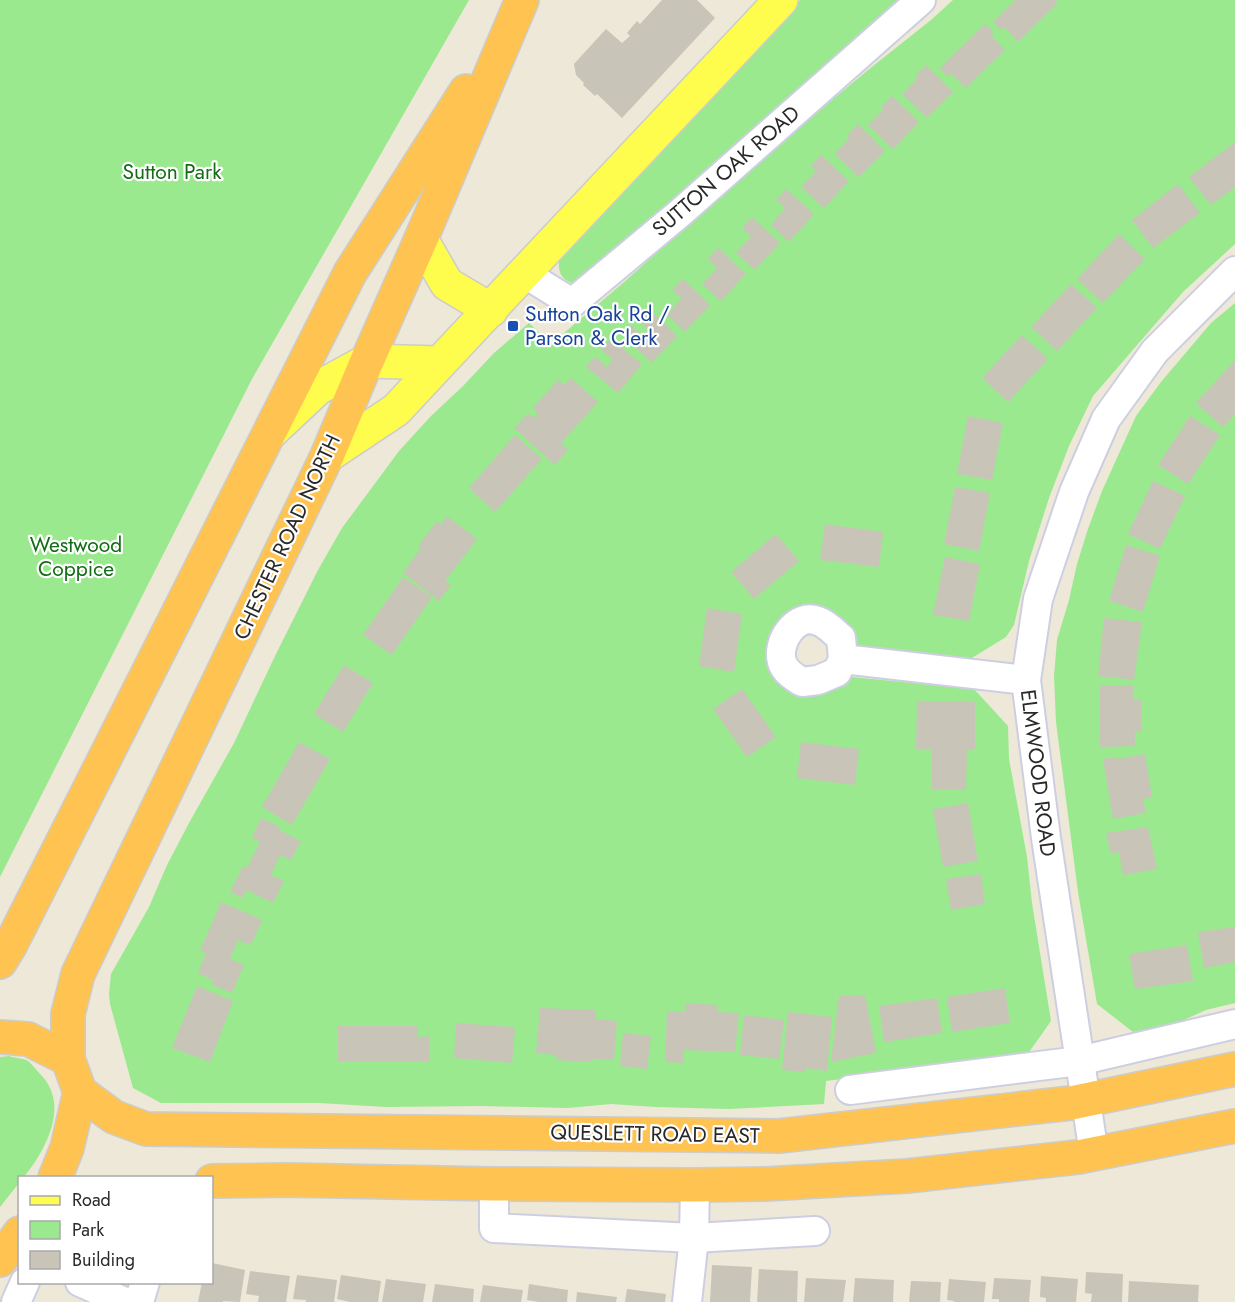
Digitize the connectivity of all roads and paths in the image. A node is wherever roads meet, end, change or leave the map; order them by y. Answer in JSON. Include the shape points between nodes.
{"nodes":[{"id":1,"x":781,"y":0,"type":"edge"},
{"id":2,"x":921,"y":0,"type":"edge"},
{"id":3,"x":519,"y":7,"type":"edge"},
{"id":4,"x":421,"y":239,"type":"junction"},
{"id":5,"x":1235,"y":271,"type":"edge"},
{"id":6,"x":524,"y":273,"type":"junction"},
{"id":7,"x":491,"y":310,"type":"junction"},
{"id":8,"x":367,"y":361,"type":"junction"},
{"id":9,"x":439,"y":363,"type":"junction"},
{"id":10,"x":267,"y":435,"type":"junction"},
{"id":11,"x":327,"y":456,"type":"junction"},
{"id":12,"x":843,"y":659,"type":"dead end"},
{"id":13,"x":1026,"y":680,"type":"junction"},
{"id":14,"x":0,"y":962,"type":"edge"},
{"id":15,"x":1235,"y":1024,"type":"edge"},
{"id":16,"x":0,"y":1037,"type":"edge"},
{"id":17,"x":68,"y":1059,"type":"junction"},
{"id":18,"x":1079,"y":1060,"type":"junction"},
{"id":19,"x":1235,"y":1069,"type":"edge"},
{"id":20,"x":850,"y":1090,"type":"dead end"},
{"id":21,"x":80,"y":1092,"type":"junction"},
{"id":22,"x":1085,"y":1100,"type":"junction"},
{"id":23,"x":1235,"y":1126,"type":"edge"},
{"id":24,"x":1094,"y":1154,"type":"junction"},
{"id":25,"x":56,"y":1176,"type":"edge"},
{"id":26,"x":213,"y":1181,"type":"edge"},
{"id":27,"x":494,"y":1184,"type":"junction"},
{"id":28,"x":695,"y":1185,"type":"junction"},
{"id":29,"x":815,"y":1231,"type":"dead end"},
{"id":30,"x":18,"y":1233,"type":"edge"},
{"id":31,"x":18,"y":1235,"type":"edge"},
{"id":32,"x":694,"y":1238,"type":"junction"},
{"id":33,"x":0,"y":1246,"type":"edge"},
{"id":34,"x":0,"y":1260,"type":"edge"},
{"id":35,"x":24,"y":1284,"type":"edge"},
{"id":36,"x":84,"y":1284,"type":"edge"},
{"id":37,"x":144,"y":1284,"type":"edge"},
{"id":38,"x":16,"y":1302,"type":"edge"},
{"id":39,"x":125,"y":1302,"type":"edge"},
{"id":40,"x":139,"y":1302,"type":"edge"},
{"id":41,"x":687,"y":1302,"type":"edge"}],
"edges":[{"from":1,"to":6,"type":"main road"},
{"from":2,"to":6,"type":"street","name":"SUTTON OAK ROAD","via":[[572,303]]},
{"from":3,"to":4,"type":"highway","name":"CHESTER ROAD NORTH"},
{"from":3,"to":10,"type":"highway","name":"CHESTER ROAD NORTH","via":[[350,273]]},
{"from":4,"to":7,"type":"main road","via":[[447,284]]},
{"from":4,"to":8,"type":"highway","name":"CHESTER ROAD NORTH"},
{"from":5,"to":13,"type":"street","name":"ELMWOOD ROAD","via":[[1155,351],[1106,419],[1074,492],[1038,599]]},
{"from":6,"to":7,"type":"main road"},
{"from":7,"to":9,"type":"main road"},
{"from":8,"to":9,"type":"main road"},
{"from":8,"to":10,"type":"main road","via":[[318,388]]},
{"from":8,"to":11,"type":"highway","name":"CHESTER ROAD NORTH"},
{"from":9,"to":11,"type":"main road","via":[[396,410]]},
{"from":10,"to":14,"type":"highway","name":"CHESTER ROAD NORTH"},
{"from":11,"to":17,"type":"highway","name":"CHESTER ROAD NORTH","via":[[78,974],[68,1014]]},
{"from":12,"to":13,"type":"street"},
{"from":13,"to":18,"type":"street","name":"ELMWOOD ROAD"},
{"from":15,"to":18,"type":"street"},
{"from":16,"to":17,"type":"highway","via":[[28,1039]]},
{"from":17,"to":21,"type":"highway","name":"CHESTER ROAD NORTH"},
{"from":18,"to":20,"type":"street"},
{"from":18,"to":22,"type":"street","name":"ELMWOOD ROAD"},
{"from":19,"to":22,"type":"highway","name":"QUESLETT ROAD EAST"},
{"from":21,"to":22,"type":"highway","name":"QUESLETT ROAD EAST","via":[[114,1117],[146,1129],[779,1136]]},
{"from":21,"to":25,"type":"highway","via":[[67,1148]]},
{"from":22,"to":24,"type":"street","name":"ELMWOOD ROAD"},
{"from":23,"to":24,"type":"highway"},
{"from":24,"to":28,"type":"highway","via":[[908,1176]]},
{"from":26,"to":27,"type":"highway"},
{"from":27,"to":28,"type":"highway"},
{"from":27,"to":32,"type":"street","via":[[494,1228]]},
{"from":28,"to":32,"type":"street"},
{"from":29,"to":32,"type":"street"},
{"from":30,"to":33,"type":"highway"},
{"from":31,"to":34,"type":"highway"},
{"from":32,"to":41,"type":"street"},
{"from":35,"to":38,"type":"street"},
{"from":36,"to":39,"type":"street"},
{"from":37,"to":40,"type":"street"}]}
